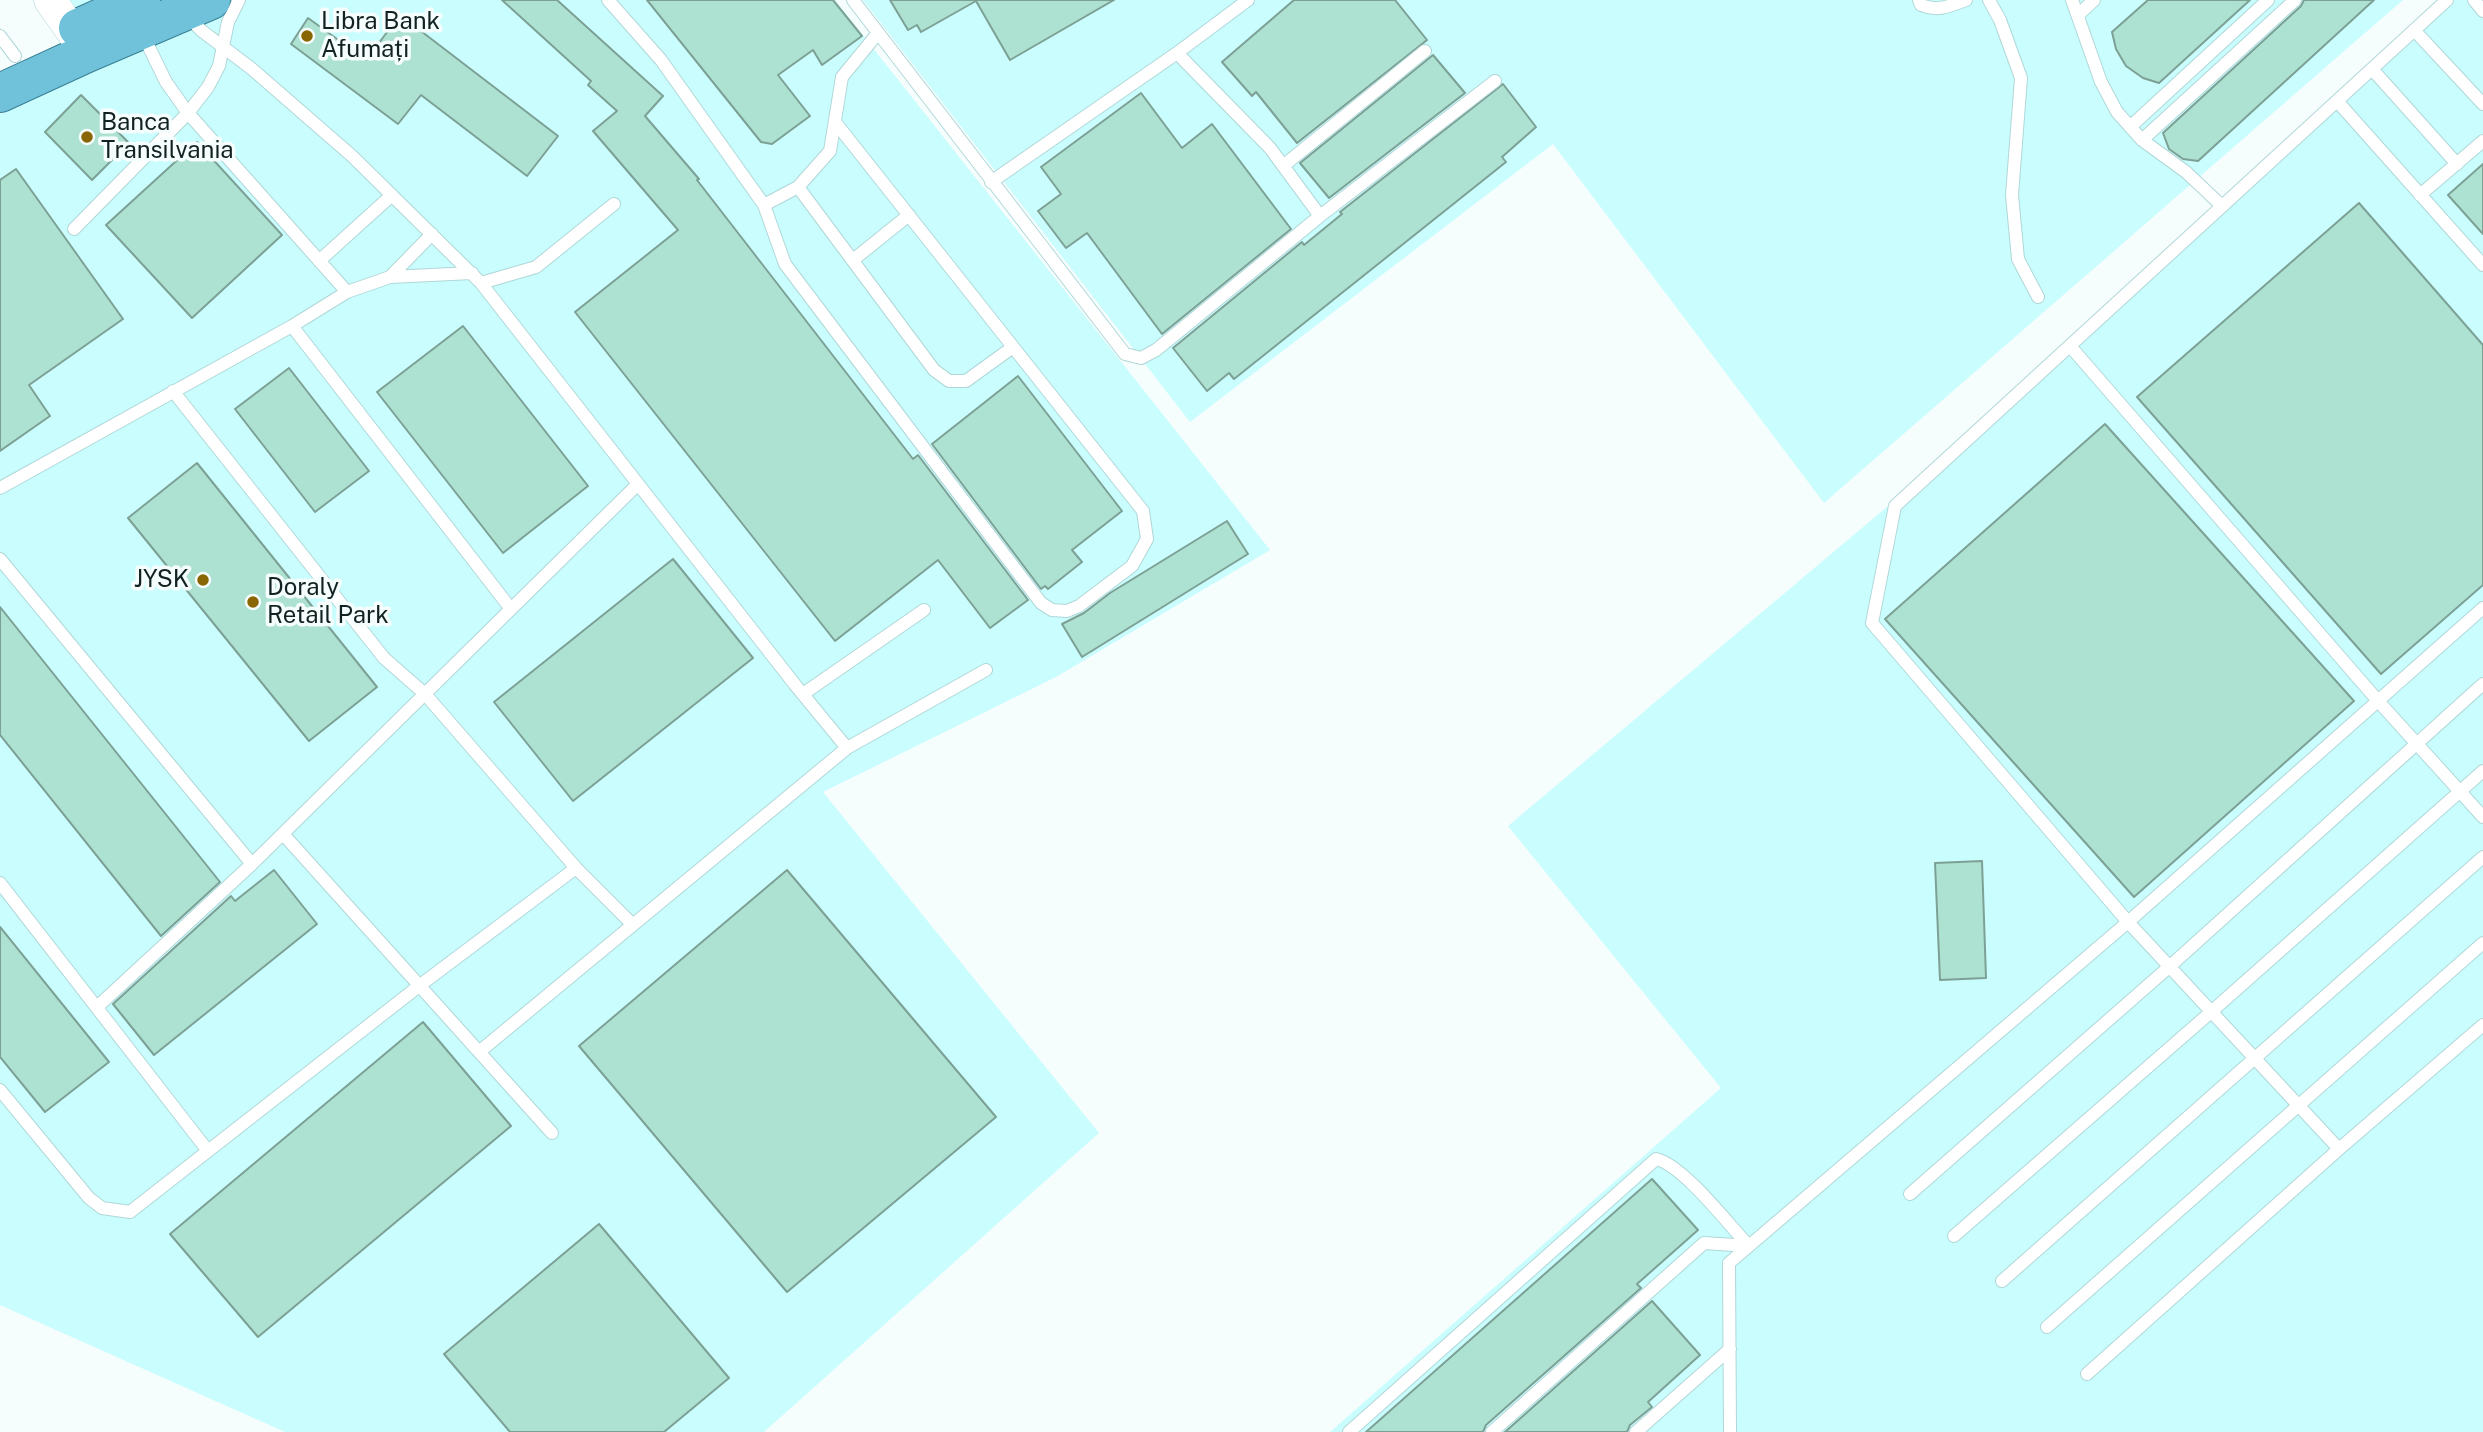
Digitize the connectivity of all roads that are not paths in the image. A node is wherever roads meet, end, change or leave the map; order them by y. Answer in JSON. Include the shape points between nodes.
{"nodes":[{"id":1,"x":50,"y":0,"type":"edge"},
{"id":2,"x":239,"y":0,"type":"edge"},
{"id":3,"x":608,"y":0,"type":"edge"},
{"id":4,"x":853,"y":0,"type":"edge"},
{"id":5,"x":1248,"y":0,"type":"edge"},
{"id":6,"x":1919,"y":0,"type":"edge"},
{"id":7,"x":1966,"y":0,"type":"edge"},
{"id":8,"x":1989,"y":0,"type":"edge"},
{"id":9,"x":2072,"y":0,"type":"edge"},
{"id":10,"x":2094,"y":0,"type":"edge"},
{"id":11,"x":2268,"y":0,"type":"edge"},
{"id":12,"x":2295,"y":0,"type":"edge"},
{"id":13,"x":2447,"y":0,"type":"edge"},
{"id":14,"x":2474,"y":0,"type":"edge"},
{"id":15,"x":189,"y":4,"type":"edge"},
{"id":16,"x":2483,"y":10,"type":"edge"},
{"id":17,"x":138,"y":12,"type":"edge"},
{"id":18,"x":2078,"y":15,"type":"junction"},
{"id":19,"x":2414,"y":30,"type":"junction"},
{"id":20,"x":878,"y":33,"type":"junction"},
{"id":21,"x":80,"y":42,"type":"junction"},
{"id":22,"x":223,"y":48,"type":"junction"},
{"id":23,"x":1425,"y":51,"type":"dead end"},
{"id":24,"x":5,"y":52,"type":"edge"},
{"id":25,"x":1177,"y":53,"type":"junction"},
{"id":26,"x":2372,"y":68,"type":"junction"},
{"id":27,"x":1495,"y":81,"type":"dead end"},
{"id":28,"x":0,"y":93,"type":"edge"},
{"id":29,"x":2337,"y":101,"type":"junction"},
{"id":30,"x":2483,"y":104,"type":"edge"},
{"id":31,"x":188,"y":113,"type":"junction"},
{"id":32,"x":835,"y":122,"type":"junction"},
{"id":33,"x":2130,"y":127,"type":"junction"},
{"id":34,"x":2142,"y":140,"type":"junction"},
{"id":35,"x":2483,"y":141,"type":"edge"},
{"id":36,"x":2457,"y":164,"type":"junction"},
{"id":37,"x":1283,"y":166,"type":"junction"},
{"id":38,"x":991,"y":182,"type":"junction"},
{"id":39,"x":798,"y":187,"type":"junction"},
{"id":40,"x":392,"y":195,"type":"junction"},
{"id":41,"x":2420,"y":195,"type":"junction"},
{"id":42,"x":614,"y":204,"type":"dead end"},
{"id":43,"x":764,"y":205,"type":"junction"},
{"id":44,"x":2222,"y":206,"type":"junction"},
{"id":45,"x":909,"y":215,"type":"junction"},
{"id":46,"x":1320,"y":216,"type":"junction"},
{"id":47,"x":74,"y":229,"type":"dead end"},
{"id":48,"x":432,"y":234,"type":"junction"},
{"id":49,"x":853,"y":260,"type":"junction"},
{"id":50,"x":319,"y":261,"type":"junction"},
{"id":51,"x":2483,"y":265,"type":"edge"},
{"id":52,"x":390,"y":277,"type":"junction"},
{"id":53,"x":476,"y":278,"type":"junction"},
{"id":54,"x":346,"y":292,"type":"junction"},
{"id":55,"x":2038,"y":297,"type":"dead end"},
{"id":56,"x":292,"y":326,"type":"junction"},
{"id":57,"x":2070,"y":346,"type":"junction"},
{"id":58,"x":1013,"y":347,"type":"junction"},
{"id":59,"x":173,"y":391,"type":"junction"},
{"id":60,"x":638,"y":484,"type":"junction"},
{"id":61,"x":0,"y":488,"type":"edge"},
{"id":62,"x":0,"y":559,"type":"edge"},
{"id":63,"x":2483,"y":608,"type":"edge"},
{"id":64,"x":511,"y":609,"type":"junction"},
{"id":65,"x":924,"y":610,"type":"dead end"},
{"id":66,"x":986,"y":670,"type":"dead end"},
{"id":67,"x":2483,"y":684,"type":"edge"},
{"id":68,"x":425,"y":694,"type":"junction"},
{"id":69,"x":803,"y":694,"type":"junction"},
{"id":70,"x":2379,"y":702,"type":"junction"},
{"id":71,"x":2417,"y":742,"type":"junction"},
{"id":72,"x":847,"y":748,"type":"junction"},
{"id":73,"x":2483,"y":771,"type":"edge"},
{"id":74,"x":2460,"y":792,"type":"junction"},
{"id":75,"x":2483,"y":817,"type":"edge"},
{"id":76,"x":283,"y":834,"type":"junction"},
{"id":77,"x":2483,"y":857,"type":"edge"},
{"id":78,"x":252,"y":864,"type":"junction"},
{"id":79,"x":576,"y":868,"type":"junction"},
{"id":80,"x":0,"y":883,"type":"edge"},
{"id":81,"x":2128,"y":922,"type":"junction"},
{"id":82,"x":633,"y":925,"type":"junction"},
{"id":83,"x":2483,"y":943,"type":"edge"},
{"id":84,"x":2169,"y":967,"type":"junction"},
{"id":85,"x":419,"y":986,"type":"junction"},
{"id":86,"x":97,"y":1007,"type":"junction"},
{"id":87,"x":2211,"y":1012,"type":"junction"},
{"id":88,"x":2483,"y":1025,"type":"edge"},
{"id":89,"x":479,"y":1052,"type":"junction"},
{"id":90,"x":2255,"y":1058,"type":"junction"},
{"id":91,"x":0,"y":1090,"type":"edge"},
{"id":92,"x":2298,"y":1105,"type":"junction"},
{"id":93,"x":552,"y":1133,"type":"dead end"},
{"id":94,"x":2339,"y":1149,"type":"junction"},
{"id":95,"x":208,"y":1151,"type":"junction"},
{"id":96,"x":1910,"y":1194,"type":"dead end"},
{"id":97,"x":1954,"y":1236,"type":"dead end"},
{"id":98,"x":1749,"y":1247,"type":"junction"},
{"id":99,"x":2002,"y":1281,"type":"dead end"},
{"id":100,"x":2047,"y":1327,"type":"dead end"},
{"id":101,"x":1730,"y":1349,"type":"junction"},
{"id":102,"x":2087,"y":1374,"type":"dead end"},
{"id":103,"x":1349,"y":1432,"type":"edge"},
{"id":104,"x":1492,"y":1432,"type":"edge"},
{"id":105,"x":1636,"y":1432,"type":"edge"},
{"id":106,"x":1730,"y":1432,"type":"edge"}],
"edges":[{"from":1,"to":21,"type":"street"},
{"from":2,"to":22,"type":"lane","via":[[230,15]]},
{"from":3,"to":43,"type":"lane","via":[[661,60]]},
{"from":4,"to":20,"type":"lane"},
{"from":5,"to":25,"type":"lane"},
{"from":6,"to":7,"type":"lane","via":[[1932,9]]},
{"from":8,"to":55,"type":"lane","via":[[2021,78],[2012,195],[2018,259]]},
{"from":9,"to":18,"type":"lane"},
{"from":10,"to":18,"type":"lane"},
{"from":11,"to":33,"type":"lane"},
{"from":12,"to":34,"type":"lane"},
{"from":13,"to":19,"type":"lane"},
{"from":14,"to":16,"type":"lane"},
{"from":15,"to":17,"type":"highway"},
{"from":15,"to":22,"type":"lane"},
{"from":17,"to":21,"type":"highway"},
{"from":17,"to":31,"type":"lane","via":[[166,82]]},
{"from":18,"to":33,"type":"lane","via":[[2108,98]]},
{"from":19,"to":26,"type":"lane"},
{"from":19,"to":30,"type":"lane"},
{"from":20,"to":32,"type":"lane","via":[[842,77]]},
{"from":20,"to":38,"type":"lane"},
{"from":21,"to":24,"type":"highway"},
{"from":21,"to":28,"type":"highway"},
{"from":22,"to":31,"type":"lane","via":[[208,87]]},
{"from":22,"to":40,"type":"lane"},
{"from":23,"to":37,"type":"lane"},
{"from":25,"to":37,"type":"lane"},
{"from":25,"to":38,"type":"lane"},
{"from":26,"to":29,"type":"lane"},
{"from":26,"to":36,"type":"lane"},
{"from":27,"to":46,"type":"lane"},
{"from":29,"to":41,"type":"lane"},
{"from":29,"to":44,"type":"lane"},
{"from":31,"to":47,"type":"lane"},
{"from":31,"to":50,"type":"lane"},
{"from":32,"to":39,"type":"lane","via":[[830,151]]},
{"from":32,"to":45,"type":"lane"},
{"from":33,"to":34,"type":"lane"},
{"from":34,"to":44,"type":"lane"},
{"from":35,"to":36,"type":"lane"},
{"from":36,"to":41,"type":"lane"},
{"from":37,"to":46,"type":"lane"},
{"from":38,"to":46,"type":"lane","via":[[1125,354],[1141,358]]},
{"from":39,"to":43,"type":"lane"},
{"from":39,"to":49,"type":"lane"},
{"from":40,"to":48,"type":"lane"},
{"from":40,"to":50,"type":"lane"},
{"from":41,"to":51,"type":"lane"},
{"from":42,"to":53,"type":"lane","via":[[536,267]]},
{"from":43,"to":58,"type":"lane","via":[[785,264],[1041,603],[1067,611],[1132,566],[1147,539],[1146,525],[1143,511]]},
{"from":44,"to":57,"type":"lane"},
{"from":45,"to":49,"type":"lane"},
{"from":45,"to":58,"type":"lane"},
{"from":48,"to":52,"type":"lane"},
{"from":48,"to":53,"type":"lane"},
{"from":49,"to":58,"type":"lane","via":[[934,370],[949,382],[966,381]]},
{"from":50,"to":54,"type":"lane"},
{"from":52,"to":53,"type":"lane"},
{"from":52,"to":54,"type":"lane"},
{"from":53,"to":60,"type":"lane"},
{"from":54,"to":56,"type":"lane"},
{"from":56,"to":59,"type":"lane"},
{"from":56,"to":64,"type":"lane"},
{"from":57,"to":70,"type":"lane"},
{"from":57,"to":81,"type":"lane","via":[[1895,506],[1871,623]]},
{"from":59,"to":61,"type":"lane"},
{"from":59,"to":68,"type":"lane","via":[[384,658]]},
{"from":60,"to":64,"type":"lane"},
{"from":60,"to":69,"type":"lane"},
{"from":62,"to":78,"type":"lane"},
{"from":63,"to":70,"type":"lane"},
{"from":64,"to":68,"type":"lane"},
{"from":65,"to":69,"type":"lane"},
{"from":66,"to":72,"type":"lane"},
{"from":67,"to":71,"type":"lane"},
{"from":68,"to":76,"type":"lane"},
{"from":68,"to":79,"type":"lane"},
{"from":69,"to":72,"type":"lane"},
{"from":70,"to":71,"type":"lane"},
{"from":70,"to":81,"type":"lane"},
{"from":71,"to":74,"type":"lane"},
{"from":71,"to":84,"type":"lane"},
{"from":72,"to":82,"type":"lane"},
{"from":73,"to":74,"type":"lane"},
{"from":74,"to":75,"type":"lane"},
{"from":74,"to":87,"type":"lane"},
{"from":76,"to":78,"type":"lane"},
{"from":76,"to":85,"type":"lane"},
{"from":77,"to":90,"type":"lane"},
{"from":78,"to":86,"type":"lane"},
{"from":79,"to":82,"type":"lane"},
{"from":79,"to":85,"type":"lane"},
{"from":80,"to":86,"type":"lane"},
{"from":81,"to":84,"type":"lane"},
{"from":81,"to":98,"type":"lane"},
{"from":82,"to":89,"type":"lane"},
{"from":83,"to":92,"type":"lane"},
{"from":84,"to":87,"type":"lane"},
{"from":84,"to":96,"type":"lane"},
{"from":85,"to":89,"type":"lane"},
{"from":85,"to":95,"type":"lane"},
{"from":86,"to":95,"type":"lane"},
{"from":87,"to":90,"type":"lane"},
{"from":87,"to":97,"type":"lane"},
{"from":88,"to":94,"type":"lane"},
{"from":89,"to":93,"type":"lane"},
{"from":90,"to":92,"type":"lane"},
{"from":90,"to":99,"type":"lane"},
{"from":91,"to":95,"type":"lane","via":[[102,1208],[130,1212]]},
{"from":92,"to":94,"type":"lane"},
{"from":92,"to":100,"type":"lane"},
{"from":94,"to":102,"type":"lane"},
{"from":98,"to":101,"type":"lane","via":[[1729,1264]]},
{"from":98,"to":103,"type":"lane","via":[[1692,1185],[1665,1161],[1656,1159]]},
{"from":98,"to":104,"type":"lane","via":[[1704,1243]]},
{"from":101,"to":105,"type":"lane"},
{"from":101,"to":106,"type":"lane"}]}
